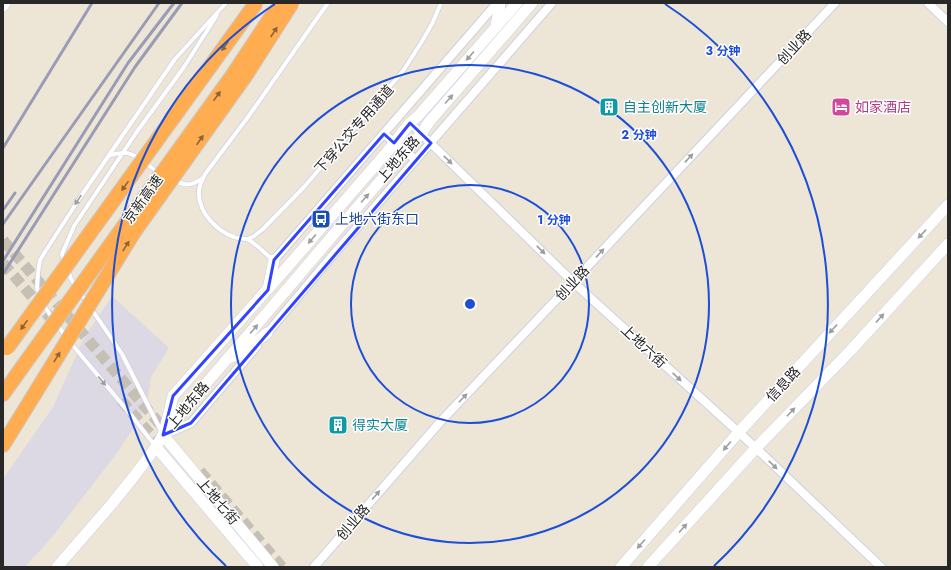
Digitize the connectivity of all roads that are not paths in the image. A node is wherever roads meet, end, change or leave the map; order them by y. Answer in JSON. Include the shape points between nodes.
{"nodes":[{"id":1,"x":5,"y":3,"type":"edge"},
{"id":2,"x":256,"y":3,"type":"edge"},
{"id":3,"x":283,"y":3,"type":"edge"},
{"id":4,"x":292,"y":3,"type":"edge"},
{"id":5,"x":328,"y":3,"type":"edge"},
{"id":6,"x":441,"y":3,"type":"edge"},
{"id":7,"x":499,"y":3,"type":"edge"},
{"id":8,"x":517,"y":3,"type":"edge"},
{"id":9,"x":532,"y":3,"type":"edge"},
{"id":10,"x":552,"y":3,"type":"edge"},
{"id":11,"x":835,"y":3,"type":"edge"},
{"id":12,"x":928,"y":3,"type":"edge"},
{"id":13,"x":225,"y":4,"type":"edge"},
{"id":14,"x":3,"y":6,"type":"edge"},
{"id":15,"x":948,"y":22,"type":"edge"},
{"id":16,"x":496,"y":27,"type":"junction"},
{"id":17,"x":410,"y":123,"type":"junction"},
{"id":18,"x":384,"y":134,"type":"junction"},
{"id":19,"x":421,"y":134,"type":"junction"},
{"id":20,"x":394,"y":143,"type":"junction"},
{"id":21,"x":431,"y":143,"type":"junction"},
{"id":22,"x":123,"y":152,"type":"junction"},
{"id":23,"x":405,"y":152,"type":"junction"},
{"id":24,"x":108,"y":156,"type":"junction"},
{"id":25,"x":416,"y":160,"type":"junction"},
{"id":26,"x":204,"y":177,"type":"junction"},
{"id":27,"x":948,"y":205,"type":"edge"},
{"id":28,"x":248,"y":240,"type":"junction"},
{"id":29,"x":948,"y":244,"type":"edge"},
{"id":30,"x":274,"y":260,"type":"junction"},
{"id":31,"x":573,"y":282,"type":"junction"},
{"id":32,"x":268,"y":290,"type":"junction"},
{"id":33,"x":267,"y":333,"type":"junction"},
{"id":34,"x":5,"y":351,"type":"edge"},
{"id":35,"x":228,"y":358,"type":"junction"},
{"id":36,"x":3,"y":394,"type":"edge"},
{"id":37,"x":738,"y":433,"type":"junction"},
{"id":38,"x":163,"y":435,"type":"junction"},
{"id":39,"x":3,"y":444,"type":"edge"},
{"id":40,"x":156,"y":447,"type":"junction"},
{"id":41,"x":756,"y":448,"type":"junction"},
{"id":42,"x":56,"y":567,"type":"edge"},
{"id":43,"x":258,"y":567,"type":"edge"},
{"id":44,"x":273,"y":567,"type":"edge"},
{"id":45,"x":314,"y":567,"type":"edge"},
{"id":46,"x":621,"y":567,"type":"edge"},
{"id":47,"x":648,"y":567,"type":"edge"},
{"id":48,"x":881,"y":567,"type":"edge"}],
"edges":[{"from":1,"to":14,"type":"main road"},
{"from":2,"to":34,"type":"highway","name":"京新高速","one_way":true,"bridge":true},
{"from":36,"to":3,"type":"highway","name":"京新高速","one_way":true,"bridge":true},
{"from":39,"to":4,"type":"highway","one_way":true,"bridge":true,"via":[[134,232],[246,75]]},
{"from":5,"to":26,"type":"lane"},
{"from":6,"to":28,"type":"lane","name":"下穿公交专用通道","via":[[421,44],[403,71],[304,187],[264,229]]},
{"from":7,"to":16,"type":"main road"},
{"from":7,"to":18,"type":"street"},
{"from":8,"to":16,"type":"main road","name":"上地东路"},
{"from":19,"to":9,"type":"main road","name":"上地东路","one_way":true},
{"from":10,"to":21,"type":"street"},
{"from":31,"to":11,"type":"street","name":"创业路","one_way":true},
{"from":12,"to":15,"type":"street"},
{"from":13,"to":22,"type":"lane"},
{"from":13,"to":24,"type":"lane","via":[[175,59]]},
{"from":16,"to":17,"type":"main road","name":"上地东路","one_way":true},
{"from":17,"to":19,"type":"street","name":"上地六街"},
{"from":17,"to":20,"type":"main road","name":"上地东路"},
{"from":18,"to":20,"type":"street"},
{"from":18,"to":30,"type":"street"},
{"from":19,"to":21,"type":"street","name":"上地六街"},
{"from":19,"to":23,"type":"main road","name":"上地东路"},
{"from":20,"to":23,"type":"street"},
{"from":20,"to":32,"type":"main road","name":"上地东路","one_way":true},
{"from":21,"to":25,"type":"street"},
{"from":21,"to":31,"type":"street","name":"上地六街","one_way":true},
{"from":22,"to":24,"type":"lane"},
{"from":22,"to":26,"type":"lane","via":[[137,157],[167,179],[186,185]]},
{"from":22,"to":38,"type":"lane","via":[[74,226],[62,254],[71,279],[122,354]]},
{"from":23,"to":25,"type":"street"},
{"from":35,"to":23,"type":"main road","name":"上地东路","one_way":true},
{"from":24,"to":40,"type":"lane","one_way":true,"via":[[40,260],[37,288],[45,307],[74,348]]},
{"from":25,"to":33,"type":"street"},
{"from":26,"to":28,"type":"lane","via":[[198,195],[205,214],[220,230]]},
{"from":27,"to":37,"type":"main road","name":"信息路","one_way":true},
{"from":28,"to":30,"type":"lane"},
{"from":41,"to":29,"type":"main road","name":"信息路","one_way":true,"via":[[851,350]]},
{"from":30,"to":32,"type":"main road"},
{"from":31,"to":37,"type":"street","name":"上地六街","one_way":true},
{"from":45,"to":31,"type":"street","name":"创业路","one_way":true,"via":[[441,421]]},
{"from":32,"to":38,"type":"main road","name":"上地东路","via":[[173,396]]},
{"from":33,"to":35,"type":"main road","via":[[241,354]]},
{"from":33,"to":38,"type":"street","via":[[191,423]]},
{"from":35,"to":38,"type":"main road","name":"上地东路"},
{"from":37,"to":41,"type":"street","name":"上地六街"},
{"from":37,"to":46,"type":"main road","name":"信息路","one_way":true},
{"from":38,"to":40,"type":"main road"},
{"from":38,"to":44,"type":"main road","name":"上地七街"},
{"from":40,"to":42,"type":"main road","via":[[111,505]]},
{"from":40,"to":43,"type":"main road","name":"上地七街"},
{"from":47,"to":41,"type":"main road","name":"信息路","one_way":true},
{"from":41,"to":48,"type":"street","name":"上地六街","one_way":true}]}
